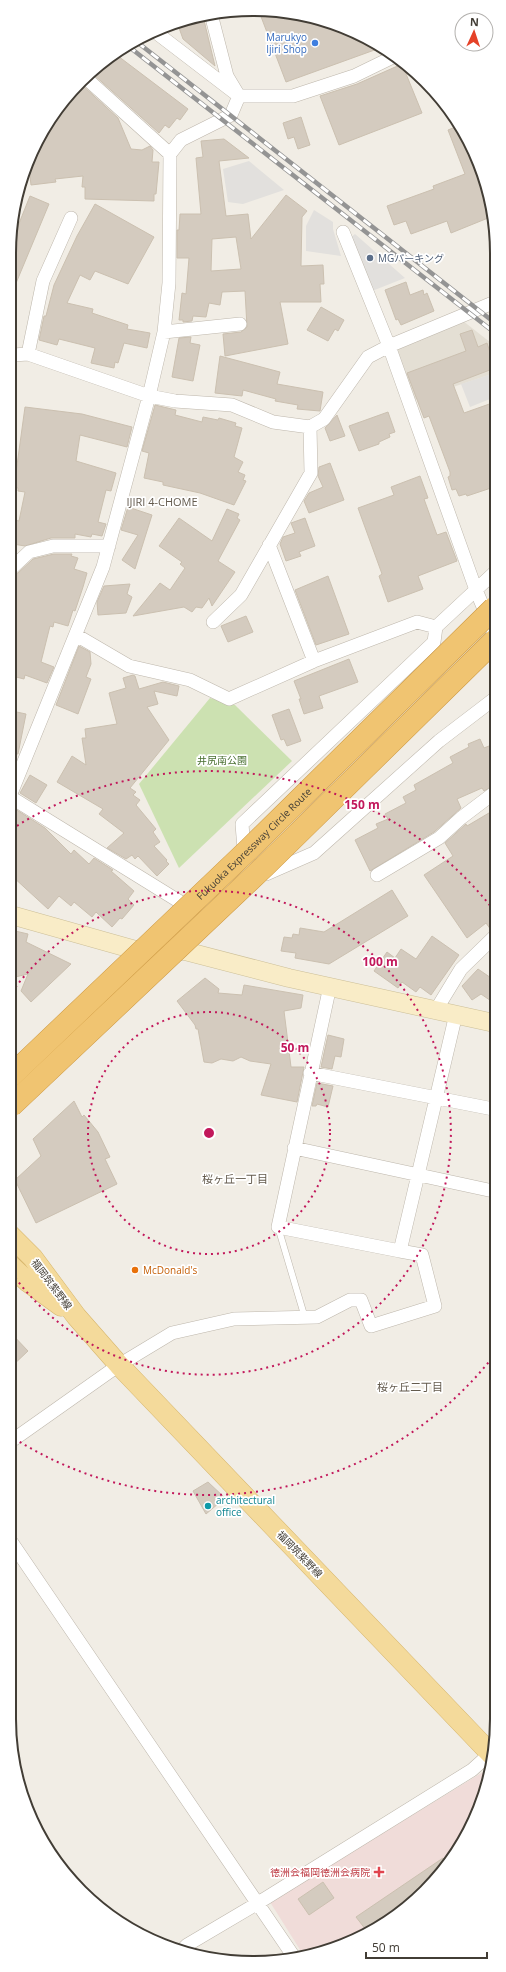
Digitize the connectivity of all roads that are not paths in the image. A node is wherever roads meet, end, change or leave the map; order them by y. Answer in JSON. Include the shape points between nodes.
{"nodes":[{"id":1,"x":213,"y":20,"type":"edge"},
{"id":2,"x":159,"y":35,"type":"edge"},
{"id":3,"x":389,"y":59,"type":"edge"},
{"id":4,"x":89,"y":81,"type":"edge"},
{"id":5,"x":239,"y":96,"type":"junction"},
{"id":6,"x":170,"y":154,"type":"junction"},
{"id":7,"x":71,"y":218,"type":"dead end"},
{"id":8,"x":343,"y":232,"type":"dead end"},
{"id":9,"x":490,"y":304,"type":"edge"},
{"id":10,"x":240,"y":324,"type":"dead end"},
{"id":11,"x":164,"y":332,"type":"junction"},
{"id":12,"x":389,"y":346,"type":"junction"},
{"id":13,"x":28,"y":354,"type":"junction"},
{"id":14,"x":16,"y":355,"type":"edge"},
{"id":15,"x":148,"y":396,"type":"junction"},
{"id":16,"x":310,"y":427,"type":"junction"},
{"id":17,"x":269,"y":545,"type":"junction"},
{"id":18,"x":109,"y":546,"type":"junction"},
{"id":19,"x":16,"y":563,"type":"edge"},
{"id":20,"x":490,"y":577,"type":"edge"},
{"id":21,"x":476,"y":590,"type":"junction"},
{"id":22,"x":490,"y":612,"type":"edge"},
{"id":23,"x":213,"y":622,"type":"dead end"},
{"id":24,"x":490,"y":623,"type":"edge"},
{"id":25,"x":436,"y":627,"type":"junction"},
{"id":26,"x":76,"y":635,"type":"junction"},
{"id":27,"x":490,"y":645,"type":"edge"},
{"id":28,"x":314,"y":661,"type":"junction"},
{"id":29,"x":490,"y":702,"type":"edge"},
{"id":30,"x":16,"y":781,"type":"edge"},
{"id":31,"x":490,"y":796,"type":"edge"},
{"id":32,"x":16,"y":800,"type":"edge"},
{"id":33,"x":244,"y":849,"type":"dead end"},
{"id":34,"x":266,"y":874,"type":"dead end"},
{"id":35,"x":377,"y":875,"type":"dead end"},
{"id":36,"x":185,"y":905,"type":"dead end"},
{"id":37,"x":16,"y":916,"type":"edge"},
{"id":38,"x":490,"y":941,"type":"edge"},
{"id":39,"x":330,"y":986,"type":"junction"},
{"id":40,"x":436,"y":1010,"type":"junction"},
{"id":41,"x":456,"y":1014,"type":"junction"},
{"id":42,"x":490,"y":1022,"type":"edge"},
{"id":43,"x":16,"y":1071,"type":"edge"},
{"id":44,"x":310,"y":1073,"type":"junction"},
{"id":45,"x":436,"y":1098,"type":"junction"},
{"id":46,"x":16,"y":1101,"type":"edge"},
{"id":47,"x":490,"y":1108,"type":"edge"},
{"id":48,"x":294,"y":1148,"type":"junction"},
{"id":49,"x":418,"y":1173,"type":"junction"},
{"id":50,"x":490,"y":1190,"type":"edge"},
{"id":51,"x":278,"y":1227,"type":"junction"},
{"id":52,"x":16,"y":1241,"type":"edge"},
{"id":53,"x":400,"y":1251,"type":"junction"},
{"id":54,"x":16,"y":1271,"type":"edge"},
{"id":55,"x":76,"y":1316,"type":"junction"},
{"id":56,"x":305,"y":1318,"type":"junction"},
{"id":57,"x":119,"y":1365,"type":"junction"},
{"id":58,"x":16,"y":1438,"type":"edge"},
{"id":59,"x":16,"y":1549,"type":"edge"},
{"id":60,"x":488,"y":1750,"type":"edge"},
{"id":61,"x":486,"y":1759,"type":"edge"},
{"id":62,"x":258,"y":1903,"type":"junction"},
{"id":63,"x":186,"y":1946,"type":"edge"},
{"id":64,"x":291,"y":1953,"type":"edge"}],
"edges":[{"from":1,"to":5,"type":"street","via":[[227,76]]},
{"from":2,"to":5,"type":"street"},
{"from":3,"to":5,"type":"street","via":[[354,76],[293,96]]},
{"from":4,"to":6,"type":"street"},
{"from":5,"to":6,"type":"street","via":[[231,115],[181,140]]},
{"from":6,"to":11,"type":"street","via":[[169,283]]},
{"from":7,"to":13,"type":"street","via":[[43,281]]},
{"from":8,"to":12,"type":"street"},
{"from":9,"to":12,"type":"street"},
{"from":10,"to":11,"type":"street"},
{"from":11,"to":15,"type":"street"},
{"from":12,"to":16,"type":"street","via":[[368,357],[324,419]]},
{"from":12,"to":21,"type":"street"},
{"from":13,"to":14,"type":"street"},
{"from":13,"to":15,"type":"street"},
{"from":15,"to":16,"type":"street","via":[[175,401],[232,405],[273,422]]},
{"from":15,"to":18,"type":"street"},
{"from":16,"to":17,"type":"street","via":[[311,473]]},
{"from":17,"to":23,"type":"street","via":[[240,595]]},
{"from":17,"to":28,"type":"street"},
{"from":18,"to":19,"type":"street","via":[[53,546],[29,552]]},
{"from":18,"to":26,"type":"street"},
{"from":20,"to":21,"type":"street"},
{"from":21,"to":24,"type":"street"},
{"from":21,"to":25,"type":"street"},
{"from":22,"to":43,"type":"highway","name":"Fukuoka Expressway Circle Route","bridge":true,"via":[[250,849]]},
{"from":25,"to":28,"type":"street","via":[[418,622]]},
{"from":25,"to":33,"type":"street","via":[[434,642],[242,824]]},
{"from":26,"to":28,"type":"street","via":[[129,666],[190,680],[229,699]]},
{"from":26,"to":30,"type":"street"},
{"from":27,"to":46,"type":"highway","bridge":true,"via":[[266,865]]},
{"from":29,"to":34,"type":"street","via":[[439,741],[314,852]]},
{"from":31,"to":35,"type":"street","via":[[438,838]]},
{"from":32,"to":36,"type":"street"},
{"from":37,"to":39,"type":"street","via":[[139,951],[185,951]]},
{"from":38,"to":40,"type":"street","via":[[461,969]]},
{"from":39,"to":40,"type":"street"},
{"from":39,"to":44,"type":"street"},
{"from":40,"to":41,"type":"street"},
{"from":41,"to":42,"type":"street"},
{"from":41,"to":45,"type":"street"},
{"from":44,"to":45,"type":"street"},
{"from":44,"to":48,"type":"street"},
{"from":45,"to":47,"type":"street"},
{"from":45,"to":49,"type":"street"},
{"from":48,"to":49,"type":"street"},
{"from":48,"to":51,"type":"street"},
{"from":49,"to":50,"type":"street"},
{"from":49,"to":53,"type":"street"},
{"from":51,"to":53,"type":"street"},
{"from":51,"to":56,"type":"lane"},
{"from":52,"to":55,"type":"main road","name":"福岡筑紫野線","via":[[34,1258]]},
{"from":53,"to":56,"type":"street","via":[[422,1255],[435,1306],[371,1326],[361,1300],[350,1300],[317,1317]]},
{"from":54,"to":55,"type":"main road","name":"福岡筑紫野線"},
{"from":55,"to":57,"type":"main road","name":"福岡筑紫野線"},
{"from":56,"to":57,"type":"street","via":[[234,1319],[172,1333]]},
{"from":57,"to":58,"type":"street"},
{"from":57,"to":60,"type":"main road","name":"福岡筑紫野線"},
{"from":59,"to":62,"type":"street"},
{"from":61,"to":62,"type":"street","via":[[472,1770]]},
{"from":62,"to":63,"type":"street"},
{"from":62,"to":64,"type":"street"}]}
